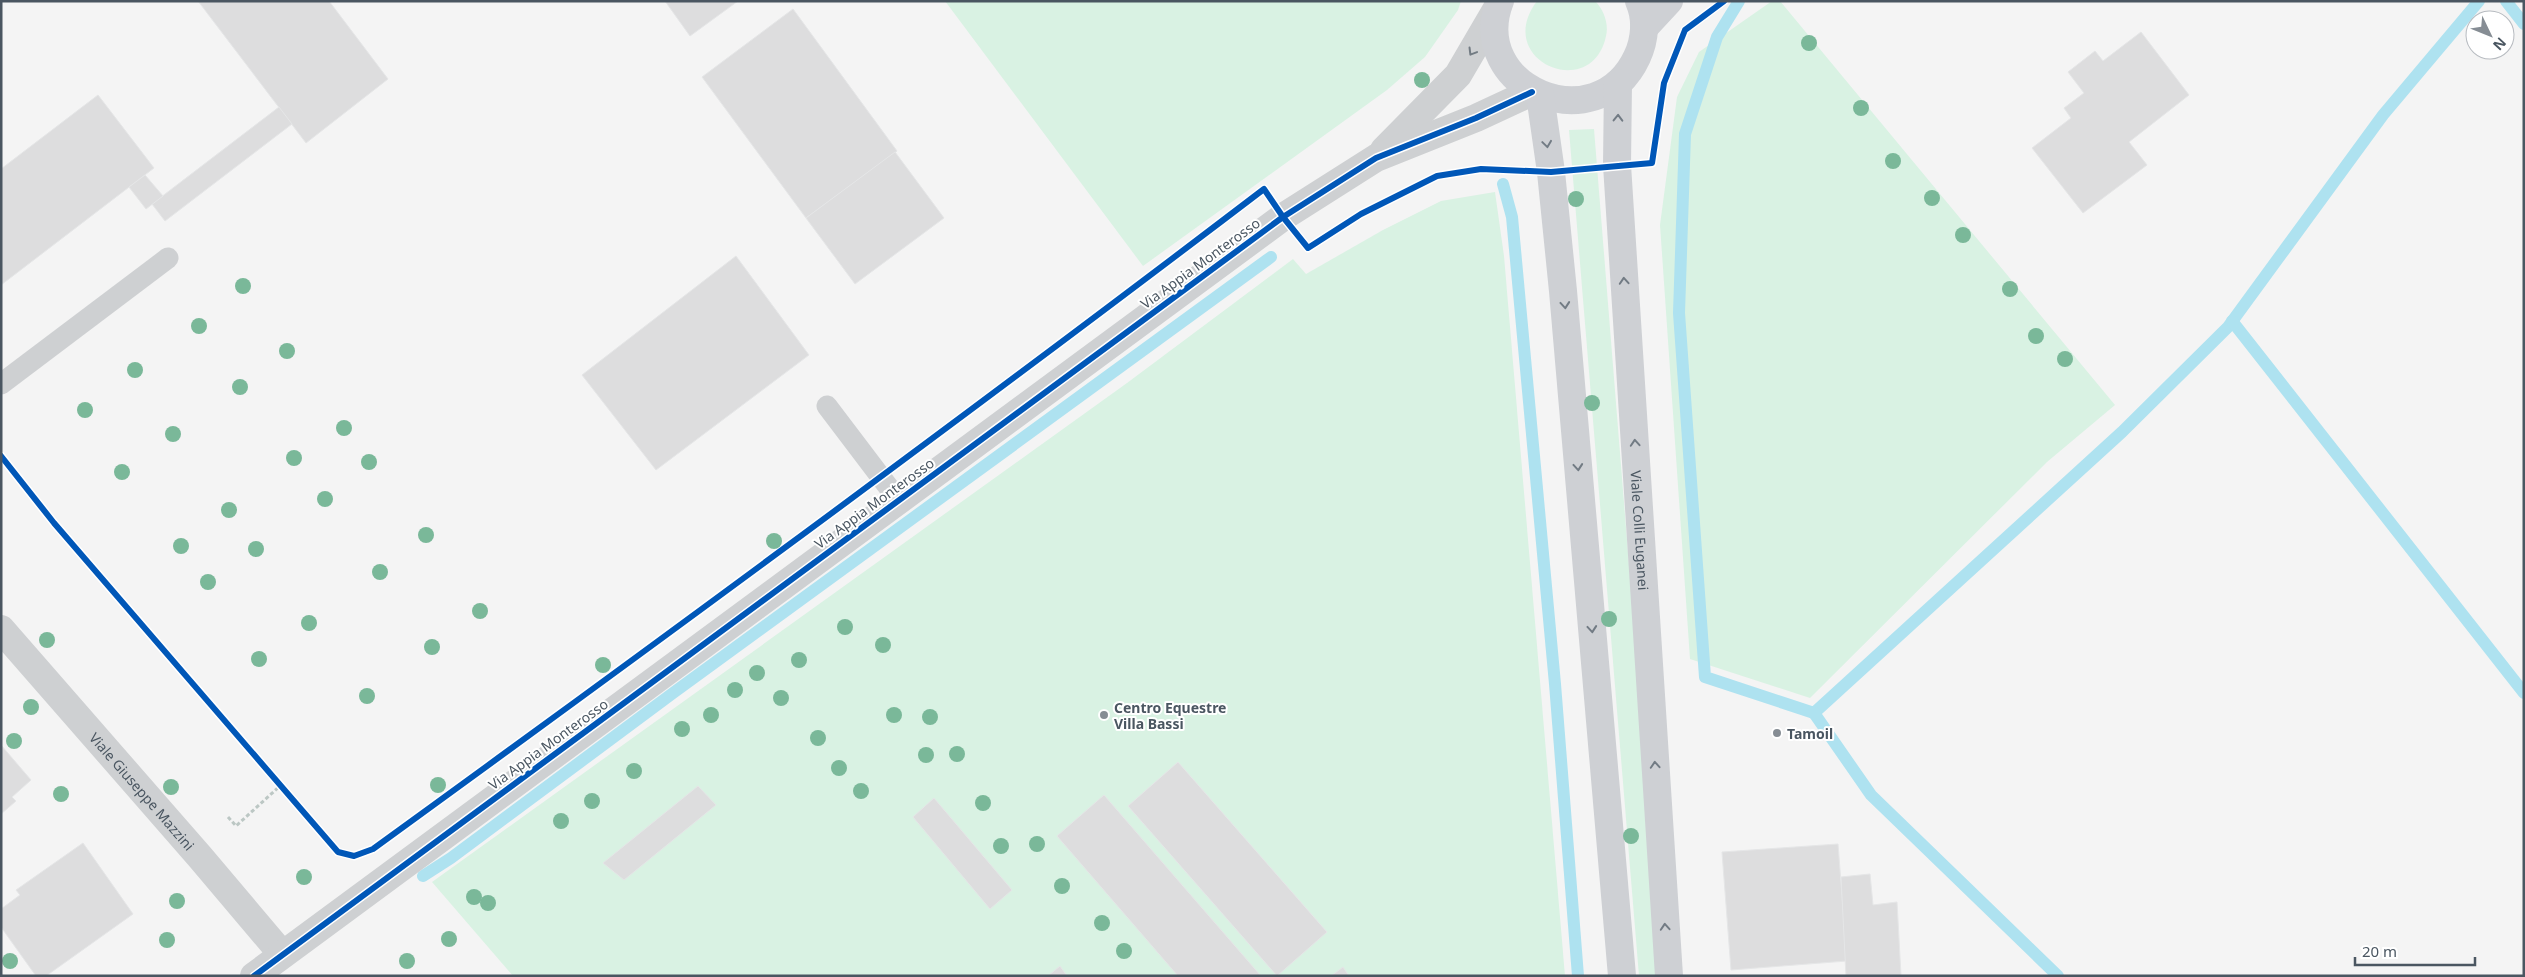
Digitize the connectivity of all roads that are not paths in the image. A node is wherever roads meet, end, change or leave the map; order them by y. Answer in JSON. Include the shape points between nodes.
{"nodes":[{"id":1,"x":1639,"y":1,"type":"edge"},
{"id":2,"x":1669,"y":1,"type":"edge"},
{"id":3,"x":1498,"y":6,"type":"edge"},
{"id":4,"x":1644,"y":28,"type":"junction"},
{"id":5,"x":1618,"y":83,"type":"junction"},
{"id":6,"x":1536,"y":94,"type":"junction"},
{"id":7,"x":1376,"y":158,"type":"junction"},
{"id":8,"x":168,"y":258,"type":"dead end"},
{"id":9,"x":1,"y":384,"type":"edge"},
{"id":10,"x":827,"y":406,"type":"dead end"},
{"id":11,"x":899,"y":501,"type":"junction"},
{"id":12,"x":1,"y":629,"type":"edge"},
{"id":13,"x":282,"y":954,"type":"junction"},
{"id":14,"x":254,"y":976,"type":"edge"},
{"id":15,"x":1622,"y":976,"type":"edge"},
{"id":16,"x":1669,"y":976,"type":"edge"}],
"edges":[{"from":1,"to":4,"type":"main road"},
{"from":2,"to":4,"type":"main road"},
{"from":3,"to":6,"type":"main road","via":[[1494,34],[1501,57],[1514,77]]},
{"from":3,"to":7,"type":"street","name":"Via Appia Monterosso","one_way":true,"via":[[1458,75]]},
{"from":4,"to":5,"type":"main road","via":[[1641,48],[1632,68]]},
{"from":5,"to":6,"type":"main road","via":[[1600,94],[1580,100],[1560,101]]},
{"from":16,"to":5,"type":"main road","name":"Viale Colli Euganei","one_way":true,"via":[[1617,165]]},
{"from":6,"to":7,"type":"street","name":"Via Appia Monterosso"},
{"from":6,"to":15,"type":"main road","one_way":true,"via":[[1551,172],[1563,291]]},
{"from":7,"to":11,"type":"street","name":"Via Appia Monterosso","via":[[1283,217]]},
{"from":8,"to":9,"type":"lane"},
{"from":10,"to":11,"type":"lane"},
{"from":11,"to":13,"type":"street","name":"Via Appia Monterosso"},
{"from":12,"to":13,"type":"street","name":"Viale Giuseppe Mazzini"},
{"from":13,"to":14,"type":"street","name":"Via Appia Monterosso"}]}
